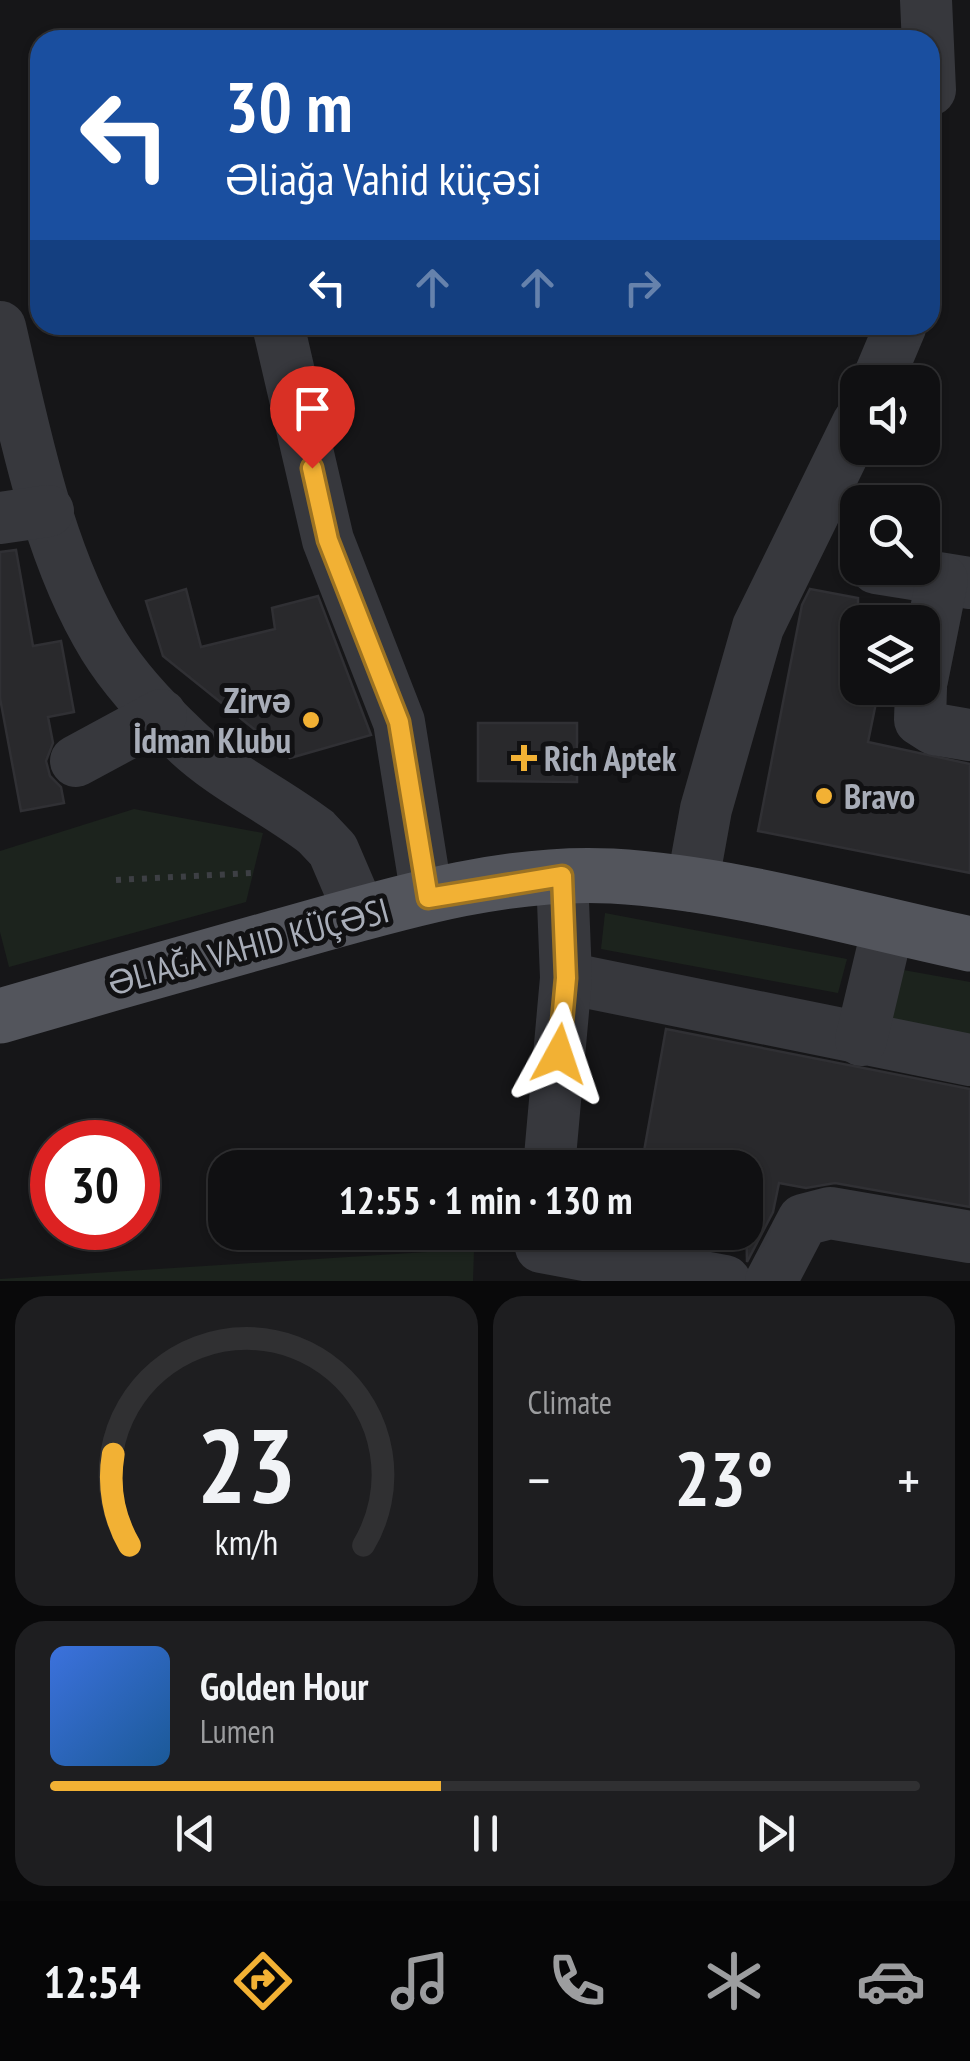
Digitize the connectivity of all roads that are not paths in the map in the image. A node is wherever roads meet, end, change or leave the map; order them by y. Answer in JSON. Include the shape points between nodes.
{"nodes":[{"id":1,"x":941,"y":5,"type":"edge"},
{"id":2,"x":938,"y":30,"type":"edge"},
{"id":3,"x":0,"y":327,"type":"edge"},
{"id":4,"x":280,"y":335,"type":"edge"},
{"id":5,"x":840,"y":460,"type":"edge"},
{"id":6,"x":24,"y":515,"type":"edge"},
{"id":7,"x":797,"y":548,"type":"junction"},
{"id":8,"x":840,"y":559,"type":"edge"},
{"id":9,"x":956,"y":582,"type":"edge"},
{"id":10,"x":940,"y":630,"type":"edge"},
{"id":11,"x":921,"y":705,"type":"edge"},
{"id":12,"x":162,"y":715,"type":"junction"},
{"id":13,"x":970,"y":735,"type":"edge"},
{"id":14,"x":76,"y":761,"type":"dead end"},
{"id":15,"x":562,"y":876,"type":"junction"},
{"id":16,"x":692,"y":886,"type":"junction"},
{"id":17,"x":428,"y":898,"type":"junction"},
{"id":18,"x":360,"y":914,"type":"junction"},
{"id":19,"x":888,"y":927,"type":"junction"},
{"id":20,"x":970,"y":944,"type":"edge"},
{"id":21,"x":566,"y":978,"type":"junction"},
{"id":22,"x":0,"y":1016,"type":"edge"},
{"id":23,"x":861,"y":1040,"type":"junction"},
{"id":24,"x":970,"y":1060,"type":"edge"},
{"id":25,"x":550,"y":1150,"type":"edge"},
{"id":26,"x":970,"y":1238,"type":"edge"},
{"id":27,"x":541,"y":1253,"type":"edge"},
{"id":28,"x":725,"y":1281,"type":"edge"},
{"id":29,"x":771,"y":1281,"type":"edge"}],
"edges":[{"from":1,"to":2,"type":"street"},
{"from":3,"to":6,"type":"street","via":[[29,454]]},
{"from":4,"to":17,"type":"street","via":[[328,540],[399,722]]},
{"from":5,"to":7,"type":"street"},
{"from":6,"to":12,"type":"street","via":[[104,645]]},
{"from":7,"to":8,"type":"street"},
{"from":7,"to":16,"type":"street","via":[[758,627],[706,809]]},
{"from":9,"to":10,"type":"street"},
{"from":11,"to":13,"type":"street","via":[[920,720],[934,729]]},
{"from":12,"to":14,"type":"street"},
{"from":12,"to":18,"type":"street","via":[[199,752],[316,832],[333,850]]},
{"from":15,"to":16,"type":"main road","name":"ƏLIAĞA VAHID KÜÇƏSI"},
{"from":15,"to":17,"type":"main road","name":"ƏLIAĞA VAHID KÜÇƏSI"},
{"from":15,"to":21,"type":"street"},
{"from":16,"to":19,"type":"main road","name":"ƏLIAĞA VAHID KÜÇƏSI"},
{"from":17,"to":18,"type":"main road","name":"ƏLIAĞA VAHID KÜÇƏSI"},
{"from":18,"to":22,"type":"main road","name":"ƏLIAĞA VAHID KÜÇƏSI"},
{"from":19,"to":20,"type":"main road","name":"ƏLIAĞA VAHID KÜÇƏSI"},
{"from":19,"to":23,"type":"street"},
{"from":21,"to":23,"type":"street"},
{"from":21,"to":25,"type":"street"},
{"from":23,"to":24,"type":"street"},
{"from":26,"to":29,"type":"street","via":[[830,1212],[804,1220]]},
{"from":27,"to":28,"type":"street"}]}
